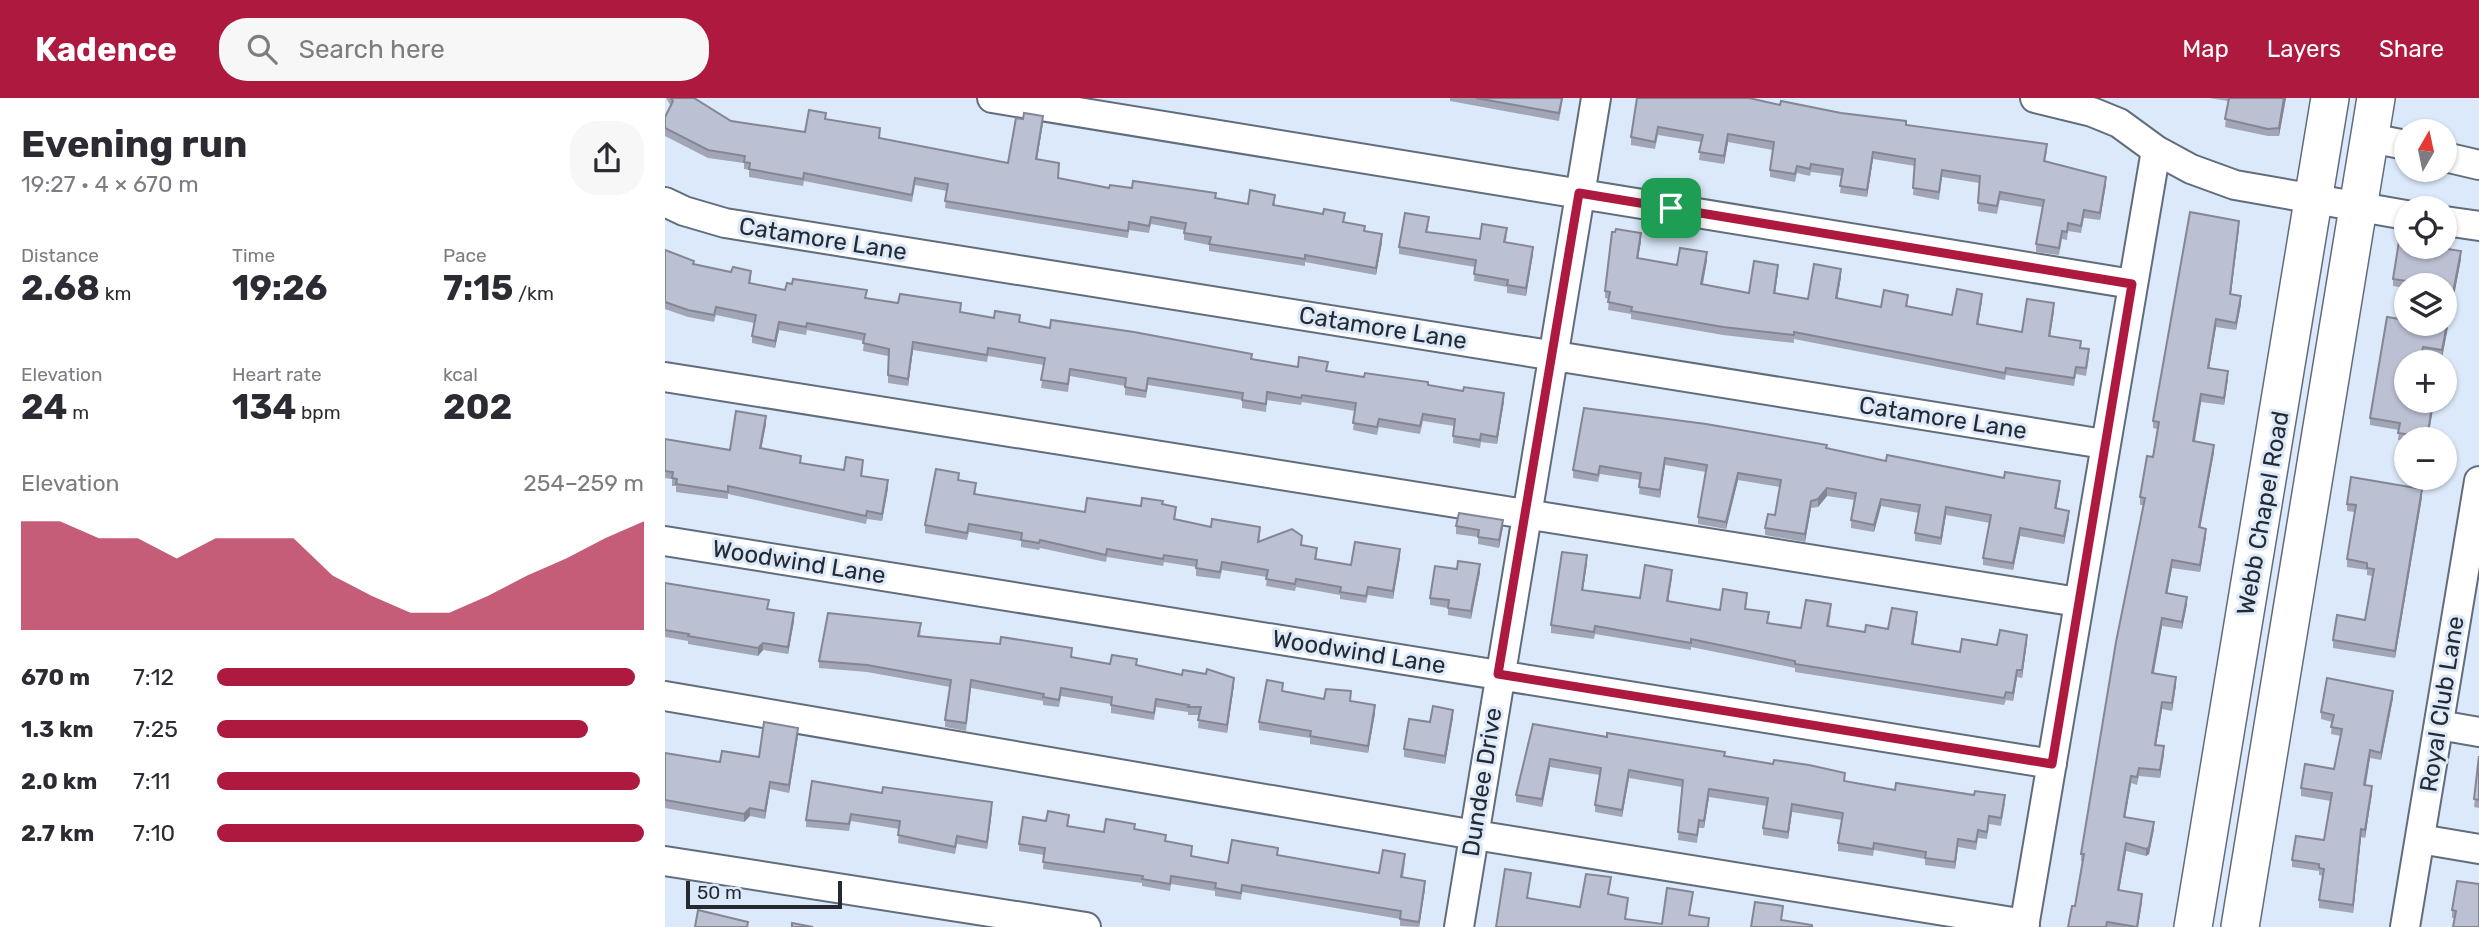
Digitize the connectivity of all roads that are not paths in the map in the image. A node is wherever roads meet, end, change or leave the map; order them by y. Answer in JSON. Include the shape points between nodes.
{"nodes":[{"id":1,"x":992,"y":98,"type":"edge"},
{"id":2,"x":1596,"y":98,"type":"edge"},
{"id":3,"x":2035,"y":98,"type":"edge"},
{"id":4,"x":2330,"y":98,"type":"edge"},
{"id":5,"x":2376,"y":98,"type":"edge"},
{"id":6,"x":2370,"y":138,"type":"junction"},
{"id":7,"x":2394,"y":143,"type":"edge"},
{"id":8,"x":2156,"y":150,"type":"junction"},
{"id":9,"x":2457,"y":159,"type":"edge"},
{"id":10,"x":2479,"y":164,"type":"edge"},
{"id":11,"x":1579,"y":193,"type":"junction"},
{"id":12,"x":2315,"y":198,"type":"junction"},
{"id":13,"x":665,"y":202,"type":"edge"},
{"id":14,"x":2360,"y":208,"type":"junction"},
{"id":15,"x":2394,"y":213,"type":"edge"},
{"id":16,"x":2457,"y":223,"type":"edge"},
{"id":17,"x":2479,"y":226,"type":"edge"},
{"id":18,"x":2132,"y":284,"type":"junction"},
{"id":19,"x":1552,"y":355,"type":"junction"},
{"id":20,"x":665,"y":377,"type":"edge"},
{"id":21,"x":2104,"y":444,"type":"junction"},
{"id":22,"x":2479,"y":481,"type":"edge"},
{"id":23,"x":1525,"y":516,"type":"junction"},
{"id":24,"x":2475,"y":536,"type":"edge"},
{"id":25,"x":665,"y":541,"type":"edge"},
{"id":26,"x":2078,"y":602,"type":"junction"},
{"id":27,"x":1498,"y":674,"type":"junction"},
{"id":28,"x":665,"y":696,"type":"edge"},
{"id":29,"x":2439,"y":725,"type":"junction"},
{"id":30,"x":2479,"y":732,"type":"edge"},
{"id":31,"x":2052,"y":764,"type":"junction"},
{"id":32,"x":1475,"y":835,"type":"junction"},
{"id":33,"x":2420,"y":839,"type":"junction"},
{"id":34,"x":2479,"y":849,"type":"edge"},
{"id":35,"x":665,"y":862,"type":"edge"},
{"id":36,"x":2025,"y":926,"type":"edge"},
{"id":37,"x":1086,"y":927,"type":"edge"},
{"id":38,"x":1459,"y":927,"type":"edge"},
{"id":39,"x":2193,"y":927,"type":"edge"},
{"id":40,"x":2240,"y":927,"type":"edge"},
{"id":41,"x":2405,"y":927,"type":"edge"}],
"edges":[{"from":1,"to":11,"type":"street"},
{"from":2,"to":11,"type":"street","name":"Dundee Drive"},
{"from":3,"to":8,"type":"street","via":[[2119,123]]},
{"from":4,"to":12,"type":"main road","name":"Webb Chapel Road"},
{"from":5,"to":6,"type":"main road","name":"Webb Chapel Road"},
{"from":6,"to":7,"type":"street"},
{"from":6,"to":14,"type":"main road","name":"Webb Chapel Road"},
{"from":8,"to":12,"type":"street","via":[[2191,169],[2235,184]]},
{"from":8,"to":18,"type":"street"},
{"from":9,"to":10,"type":"street"},
{"from":11,"to":18,"type":"street"},
{"from":11,"to":19,"type":"street","name":"Dundee Drive"},
{"from":12,"to":14,"type":"street"},
{"from":12,"to":39,"type":"main road","name":"Webb Chapel Road"},
{"from":13,"to":19,"type":"street","name":"Catamore Lane","via":[[725,223]]},
{"from":14,"to":15,"type":"street"},
{"from":14,"to":40,"type":"main road","name":"Webb Chapel Road"},
{"from":16,"to":17,"type":"street"},
{"from":18,"to":21,"type":"street"},
{"from":19,"to":21,"type":"street","name":"Catamore Lane"},
{"from":19,"to":23,"type":"street","name":"Dundee Drive"},
{"from":20,"to":23,"type":"street"},
{"from":21,"to":26,"type":"street"},
{"from":22,"to":24,"type":"street","name":"Royal Club Lane"},
{"from":23,"to":26,"type":"street"},
{"from":23,"to":27,"type":"street","name":"Dundee Drive"},
{"from":24,"to":29,"type":"street","name":"Royal Club Lane"},
{"from":25,"to":27,"type":"street","name":"Woodwind Lane"},
{"from":26,"to":31,"type":"street"},
{"from":27,"to":31,"type":"street","name":"Woodwind Lane"},
{"from":27,"to":32,"type":"street","name":"Dundee Drive"},
{"from":28,"to":32,"type":"street"},
{"from":29,"to":30,"type":"street"},
{"from":29,"to":33,"type":"street","name":"Royal Club Lane"},
{"from":31,"to":36,"type":"street"},
{"from":32,"to":36,"type":"street"},
{"from":32,"to":38,"type":"street","name":"Dundee Drive"},
{"from":33,"to":34,"type":"street"},
{"from":33,"to":41,"type":"street","name":"Royal Club Lane"},
{"from":35,"to":37,"type":"street"}]}
